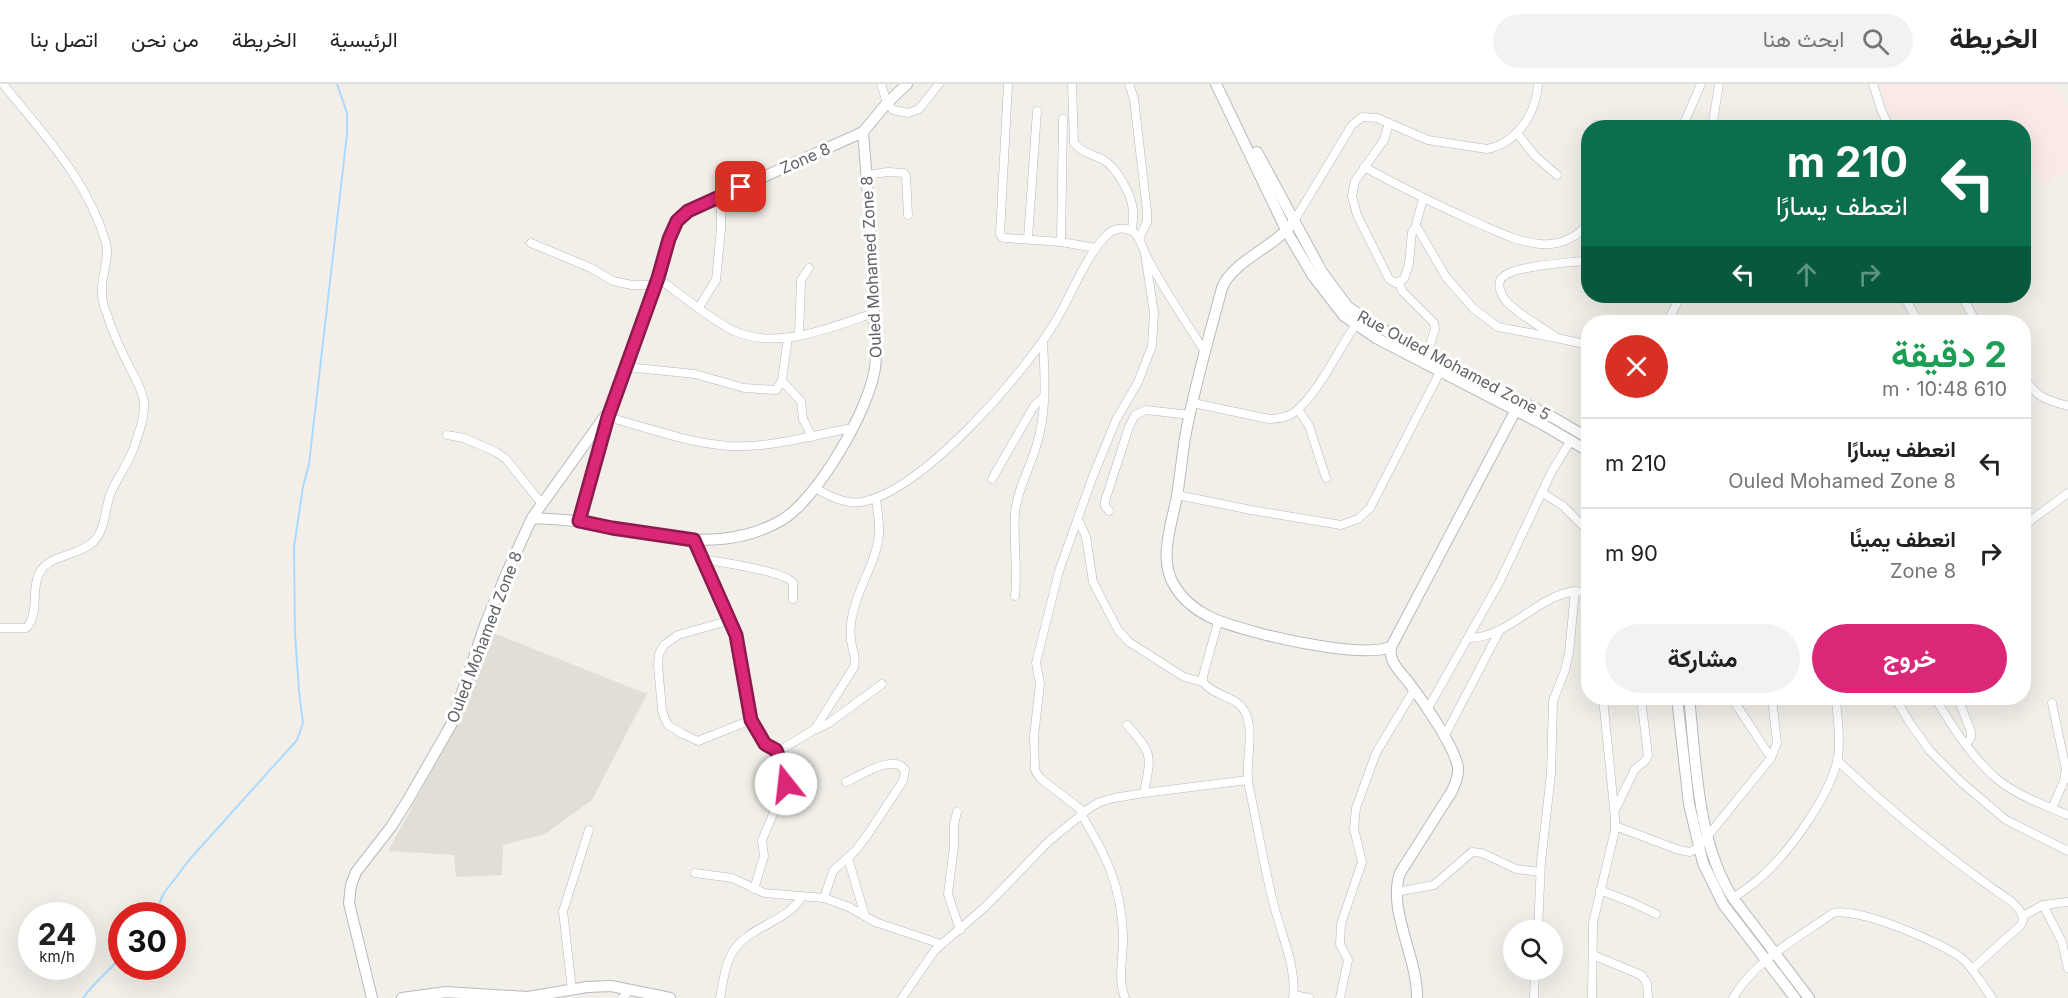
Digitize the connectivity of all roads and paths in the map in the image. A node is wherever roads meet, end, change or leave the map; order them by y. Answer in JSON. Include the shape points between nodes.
{"nodes":[{"id":1,"x":3,"y":84,"type":"edge"},
{"id":2,"x":881,"y":84,"type":"edge"},
{"id":3,"x":907,"y":84,"type":"edge"},
{"id":4,"x":939,"y":84,"type":"edge"},
{"id":5,"x":1008,"y":84,"type":"edge"},
{"id":6,"x":1072,"y":84,"type":"edge"},
{"id":7,"x":1129,"y":84,"type":"edge"},
{"id":8,"x":1216,"y":84,"type":"edge"},
{"id":9,"x":1225,"y":84,"type":"edge"},
{"id":10,"x":1538,"y":84,"type":"edge"},
{"id":11,"x":1701,"y":84,"type":"edge"},
{"id":12,"x":1719,"y":84,"type":"edge"},
{"id":13,"x":1873,"y":84,"type":"edge"},
{"id":14,"x":887,"y":103,"type":"junction"},
{"id":15,"x":1037,"y":111,"type":"dead end"},
{"id":16,"x":1063,"y":119,"type":"dead end"},
{"id":17,"x":1686,"y":120,"type":"edge"},
{"id":18,"x":1713,"y":120,"type":"edge"},
{"id":19,"x":1887,"y":120,"type":"edge"},
{"id":20,"x":1389,"y":123,"type":"junction"},
{"id":21,"x":863,"y":132,"type":"junction"},
{"id":22,"x":1517,"y":133,"type":"junction"},
{"id":23,"x":1364,"y":166,"type":"junction"},
{"id":24,"x":866,"y":175,"type":"junction"},
{"id":25,"x":1557,"y":175,"type":"dead end"},
{"id":26,"x":721,"y":196,"type":"junction"},
{"id":27,"x":1423,"y":199,"type":"junction"},
{"id":28,"x":908,"y":215,"type":"dead end"},
{"id":29,"x":1294,"y":221,"type":"junction"},
{"id":30,"x":1416,"y":228,"type":"junction"},
{"id":31,"x":1132,"y":231,"type":"junction"},
{"id":32,"x":1581,"y":231,"type":"edge"},
{"id":33,"x":1287,"y":232,"type":"junction"},
{"id":34,"x":1028,"y":238,"type":"junction"},
{"id":35,"x":1139,"y":239,"type":"junction"},
{"id":36,"x":1061,"y":242,"type":"junction"},
{"id":37,"x":531,"y":243,"type":"dead end"},
{"id":38,"x":1096,"y":248,"type":"junction"},
{"id":39,"x":1145,"y":254,"type":"junction"},
{"id":40,"x":1581,"y":261,"type":"edge"},
{"id":41,"x":809,"y":268,"type":"dead end"},
{"id":42,"x":656,"y":282,"type":"junction"},
{"id":43,"x":1399,"y":283,"type":"junction"},
{"id":44,"x":699,"y":307,"type":"junction"},
{"id":45,"x":874,"y":313,"type":"junction"},
{"id":46,"x":1358,"y":321,"type":"junction"},
{"id":47,"x":799,"y":335,"type":"junction"},
{"id":48,"x":788,"y":337,"type":"junction"},
{"id":49,"x":1557,"y":338,"type":"junction"},
{"id":50,"x":1043,"y":342,"type":"junction"},
{"id":51,"x":1581,"y":343,"type":"edge"},
{"id":52,"x":1205,"y":352,"type":"junction"},
{"id":53,"x":1427,"y":354,"type":"junction"},
{"id":54,"x":626,"y":367,"type":"junction"},
{"id":55,"x":1442,"y":368,"type":"junction"},
{"id":56,"x":782,"y":381,"type":"junction"},
{"id":57,"x":2031,"y":389,"type":"edge"},
{"id":58,"x":1043,"y":398,"type":"junction"},
{"id":59,"x":1193,"y":403,"type":"junction"},
{"id":60,"x":1518,"y":406,"type":"junction"},
{"id":61,"x":2068,"y":406,"type":"edge"},
{"id":62,"x":1298,"y":410,"type":"junction"},
{"id":63,"x":610,"y":413,"type":"junction"},
{"id":64,"x":1190,"y":415,"type":"junction"},
{"id":65,"x":853,"y":428,"type":"junction"},
{"id":66,"x":447,"y":435,"type":"dead end"},
{"id":67,"x":1581,"y":435,"type":"edge"},
{"id":68,"x":812,"y":437,"type":"junction"},
{"id":69,"x":1571,"y":440,"type":"junction"},
{"id":70,"x":1581,"y":446,"type":"edge"},
{"id":71,"x":1326,"y":478,"type":"dead end"},
{"id":72,"x":992,"y":480,"type":"dead end"},
{"id":73,"x":815,"y":488,"type":"junction"},
{"id":74,"x":1543,"y":493,"type":"junction"},
{"id":75,"x":2068,"y":493,"type":"edge"},
{"id":76,"x":1177,"y":495,"type":"junction"},
{"id":77,"x":876,"y":498,"type":"junction"},
{"id":78,"x":542,"y":504,"type":"junction"},
{"id":79,"x":1109,"y":511,"type":"dead end"},
{"id":80,"x":532,"y":518,"type":"junction"},
{"id":81,"x":1078,"y":519,"type":"junction"},
{"id":82,"x":2031,"y":520,"type":"edge"},
{"id":83,"x":579,"y":521,"type":"junction"},
{"id":84,"x":1581,"y":524,"type":"edge"},
{"id":85,"x":694,"y":540,"type":"junction"},
{"id":86,"x":702,"y":559,"type":"junction"},
{"id":87,"x":1575,"y":591,"type":"junction"},
{"id":88,"x":1581,"y":591,"type":"edge"},
{"id":89,"x":1015,"y":596,"type":"dead end"},
{"id":90,"x":793,"y":599,"type":"dead end"},
{"id":91,"x":730,"y":620,"type":"junction"},
{"id":92,"x":1218,"y":622,"type":"junction"},
{"id":93,"x":0,"y":628,"type":"edge"},
{"id":94,"x":1500,"y":630,"type":"junction"},
{"id":95,"x":1469,"y":638,"type":"junction"},
{"id":96,"x":1391,"y":647,"type":"junction"},
{"id":97,"x":1203,"y":682,"type":"junction"},
{"id":98,"x":882,"y":684,"type":"dead end"},
{"id":99,"x":1414,"y":690,"type":"junction"},
{"id":100,"x":2052,"y":704,"type":"dead end"},
{"id":101,"x":1604,"y":705,"type":"edge"},
{"id":102,"x":1642,"y":705,"type":"edge"},
{"id":103,"x":1678,"y":705,"type":"edge"},
{"id":104,"x":1690,"y":705,"type":"edge"},
{"id":105,"x":1737,"y":705,"type":"edge"},
{"id":106,"x":1773,"y":705,"type":"edge"},
{"id":107,"x":1836,"y":705,"type":"edge"},
{"id":108,"x":1899,"y":705,"type":"edge"},
{"id":109,"x":1939,"y":705,"type":"edge"},
{"id":110,"x":1961,"y":705,"type":"edge"},
{"id":111,"x":1427,"y":710,"type":"junction"},
{"id":112,"x":751,"y":720,"type":"junction"},
{"id":113,"x":1127,"y":725,"type":"dead end"},
{"id":114,"x":815,"y":729,"type":"junction"},
{"id":115,"x":1444,"y":737,"type":"junction"},
{"id":116,"x":1966,"y":744,"type":"junction"},
{"id":117,"x":776,"y":750,"type":"junction"},
{"id":118,"x":1771,"y":758,"type":"junction"},
{"id":119,"x":1837,"y":760,"type":"junction"},
{"id":120,"x":2067,"y":768,"type":"edge"},
{"id":121,"x":1248,"y":780,"type":"junction"},
{"id":122,"x":846,"y":782,"type":"dead end"},
{"id":123,"x":1144,"y":793,"type":"junction"},
{"id":124,"x":2052,"y":808,"type":"junction"},
{"id":125,"x":1615,"y":811,"type":"junction"},
{"id":126,"x":957,"y":812,"type":"dead end"},
{"id":127,"x":1082,"y":813,"type":"junction"},
{"id":128,"x":2068,"y":815,"type":"edge"},
{"id":129,"x":1615,"y":826,"type":"junction"},
{"id":130,"x":589,"y":830,"type":"dead end"},
{"id":131,"x":1708,"y":837,"type":"junction"},
{"id":132,"x":1698,"y":848,"type":"junction"},
{"id":133,"x":2068,"y":851,"type":"edge"},
{"id":134,"x":848,"y":858,"type":"junction"},
{"id":135,"x":1540,"y":872,"type":"junction"},
{"id":136,"x":695,"y":873,"type":"dead end"},
{"id":137,"x":1718,"y":885,"type":"junction"},
{"id":138,"x":754,"y":889,"type":"junction"},
{"id":139,"x":1600,"y":890,"type":"junction"},
{"id":140,"x":1396,"y":892,"type":"junction"},
{"id":141,"x":801,"y":898,"type":"junction"},
{"id":142,"x":824,"y":898,"type":"junction"},
{"id":143,"x":1733,"y":898,"type":"junction"},
{"id":144,"x":2068,"y":902,"type":"edge"},
{"id":145,"x":2043,"y":905,"type":"junction"},
{"id":146,"x":1656,"y":914,"type":"dead end"},
{"id":147,"x":865,"y":916,"type":"junction"},
{"id":148,"x":2023,"y":916,"type":"junction"},
{"id":149,"x":1538,"y":920,"type":"edge"},
{"id":150,"x":960,"y":930,"type":"junction"},
{"id":151,"x":941,"y":944,"type":"junction"},
{"id":152,"x":1776,"y":953,"type":"junction"},
{"id":153,"x":1593,"y":955,"type":"junction"},
{"id":154,"x":1766,"y":960,"type":"junction"},
{"id":155,"x":2068,"y":968,"type":"edge"},
{"id":156,"x":1972,"y":969,"type":"junction"},
{"id":157,"x":1535,"y":980,"type":"edge"},
{"id":158,"x":631,"y":989,"type":"junction"},
{"id":159,"x":572,"y":990,"type":"junction"},
{"id":160,"x":1293,"y":996,"type":"edge"},
{"id":161,"x":372,"y":998,"type":"edge"},
{"id":162,"x":402,"y":998,"type":"edge"},
{"id":163,"x":622,"y":998,"type":"edge"},
{"id":164,"x":670,"y":998,"type":"edge"},
{"id":165,"x":720,"y":998,"type":"edge"},
{"id":166,"x":902,"y":998,"type":"edge"},
{"id":167,"x":1125,"y":998,"type":"edge"},
{"id":168,"x":1309,"y":998,"type":"edge"},
{"id":169,"x":1341,"y":998,"type":"edge"},
{"id":170,"x":1417,"y":998,"type":"edge"},
{"id":171,"x":1534,"y":998,"type":"edge"},
{"id":172,"x":1592,"y":998,"type":"edge"},
{"id":173,"x":1648,"y":998,"type":"edge"},
{"id":174,"x":1733,"y":998,"type":"edge"},
{"id":175,"x":1794,"y":998,"type":"edge"},
{"id":176,"x":1809,"y":998,"type":"edge"},
{"id":177,"x":1992,"y":998,"type":"edge"}],
"edges":[{"from":1,"to":93,"type":"street","via":[[70,168],[88,198],[106,245],[102,293],[106,313],[144,402],[133,451],[110,494],[94,541],[43,567],[34,594],[33,616],[26,628]]},
{"from":2,"to":14,"type":"street"},
{"from":3,"to":14,"type":"street"},
{"from":4,"to":14,"type":"street","via":[[914,112],[893,110]]},
{"from":5,"to":34,"type":"street","via":[[1000,234],[1006,238]]},
{"from":6,"to":31,"type":"street","via":[[1074,143],[1116,172],[1132,206]]},
{"from":7,"to":35,"type":"street","via":[[1147,211],[1147,222]]},
{"from":8,"to":33,"type":"street","name":"Rue Ouled Mohamed Zone 5"},
{"from":9,"to":29,"type":"street","name":"Rue Ouled Mohamed Zone 5"},
{"from":10,"to":22,"type":"street","via":[[1535,105]]},
{"from":11,"to":17,"type":"street"},
{"from":12,"to":18,"type":"street"},
{"from":13,"to":19,"type":"street"},
{"from":14,"to":21,"type":"street"},
{"from":15,"to":34,"type":"street"},
{"from":16,"to":36,"type":"street"},
{"from":20,"to":22,"type":"street","via":[[1428,140],[1479,149],[1496,147]]},
{"from":20,"to":23,"type":"street","via":[[1384,140]]},
{"from":20,"to":29,"type":"street","via":[[1365,116],[1352,125]]},
{"from":21,"to":24,"type":"street","name":"Ouled Mohamed Zone 8"},
{"from":21,"to":26,"type":"street","name":"Zone 8"},
{"from":22,"to":25,"type":"street"},
{"from":23,"to":27,"type":"street"},
{"from":23,"to":43,"type":"street","via":[[1352,189],[1353,204],[1389,279]]},
{"from":24,"to":28,"type":"street","via":[[904,173]]},
{"from":24,"to":45,"type":"street","name":"Ouled Mohamed Zone 8"},
{"from":26,"to":42,"type":"street","name":"Zone 8","via":[[688,211],[677,221]]},
{"from":26,"to":44,"type":"street","via":[[716,280]]},
{"from":27,"to":30,"type":"street"},
{"from":27,"to":32,"type":"street","via":[[1503,234],[1540,244],[1559,242]]},
{"from":29,"to":33,"type":"street"},
{"from":29,"to":46,"type":"street","name":"Rue Ouled Mohamed Zone 5","via":[[1322,272]]},
{"from":30,"to":43,"type":"street","via":[[1412,232],[1406,274]]},
{"from":30,"to":49,"type":"street","via":[[1446,277],[1474,309],[1498,327]]},
{"from":31,"to":35,"type":"street"},
{"from":31,"to":38,"type":"street","via":[[1112,231]]},
{"from":33,"to":46,"type":"street","name":"Rue Ouled Mohamed Zone 5","via":[[1313,276],[1344,316]]},
{"from":33,"to":52,"type":"street","via":[[1229,274]]},
{"from":34,"to":36,"type":"street"},
{"from":35,"to":39,"type":"street"},
{"from":36,"to":38,"type":"street"},
{"from":37,"to":42,"type":"street","via":[[613,281],[632,285]]},
{"from":38,"to":50,"type":"street"},
{"from":39,"to":52,"type":"street"},
{"from":39,"to":81,"type":"street","via":[[1154,313],[1152,346],[1138,382],[1116,420]]},
{"from":40,"to":49,"type":"street","via":[[1521,270],[1501,279],[1504,299]]},
{"from":41,"to":47,"type":"street","via":[[801,280]]},
{"from":42,"to":44,"type":"street"},
{"from":42,"to":54,"type":"street","name":"Zone 8"},
{"from":43,"to":53,"type":"street","via":[[1402,291],[1434,323]]},
{"from":44,"to":48,"type":"street","via":[[745,335]]},
{"from":45,"to":47,"type":"street"},
{"from":45,"to":65,"type":"street","name":"Ouled Mohamed Zone 8","via":[[875,367],[870,391]]},
{"from":46,"to":53,"type":"street","name":"Rue Ouled Mohamed Zone 5"},
{"from":46,"to":55,"type":"street","name":"Rue Ouled Mohamed Zone 5"},
{"from":46,"to":62,"type":"street"},
{"from":47,"to":48,"type":"street"},
{"from":48,"to":56,"type":"street"},
{"from":49,"to":51,"type":"street"},
{"from":50,"to":58,"type":"street"},
{"from":50,"to":77,"type":"street","via":[[1009,387],[955,441],[900,486]]},
{"from":52,"to":59,"type":"street"},
{"from":53,"to":55,"type":"street","name":"Rue Ouled Mohamed Zone 5"},
{"from":54,"to":56,"type":"street","via":[[701,375],[751,389],[776,390]]},
{"from":54,"to":63,"type":"street","name":"Zone 8"},
{"from":55,"to":60,"type":"street","name":"Rue Ouled Mohamed Zone 5"},
{"from":55,"to":76,"type":"street","via":[[1379,493],[1364,515],[1352,523],[1341,525]]},
{"from":56,"to":68,"type":"street","via":[[801,401],[803,419]]},
{"from":57,"to":61,"type":"street"},
{"from":58,"to":72,"type":"street","via":[[1034,406]]},
{"from":58,"to":89,"type":"street","via":[[1037,446],[1015,513]]},
{"from":59,"to":62,"type":"street","via":[[1269,419]]},
{"from":59,"to":64,"type":"street"},
{"from":60,"to":67,"type":"street","name":"Rue Ouled Mohamed Zone 5"},
{"from":60,"to":69,"type":"street","name":"Rue Ouled Mohamed Zone 5"},
{"from":60,"to":96,"type":"street"},
{"from":62,"to":71,"type":"street","via":[[1309,426]]},
{"from":63,"to":68,"type":"street","via":[[686,439],[730,446]]},
{"from":63,"to":78,"type":"street"},
{"from":63,"to":83,"type":"street","name":"Zone 8"},
{"from":64,"to":76,"type":"street"},
{"from":64,"to":79,"type":"street","via":[[1154,410],[1135,415],[1105,503]]},
{"from":65,"to":68,"type":"street"},
{"from":65,"to":73,"type":"street","name":"Ouled Mohamed Zone 8"},
{"from":66,"to":78,"type":"street","via":[[464,438],[506,459]]},
{"from":69,"to":70,"type":"street","name":"Rue Ouled Mohamed Zone 5"},
{"from":69,"to":74,"type":"street"},
{"from":73,"to":77,"type":"street","via":[[847,502]]},
{"from":73,"to":85,"type":"street","name":"Ouled Mohamed Zone 8","via":[[783,519],[765,528],[723,539]]},
{"from":74,"to":84,"type":"street"},
{"from":74,"to":95,"type":"street"},
{"from":75,"to":82,"type":"street"},
{"from":76,"to":92,"type":"street","via":[[1167,548],[1170,578],[1183,598]]},
{"from":77,"to":114,"type":"street","via":[[877,544],[851,620],[856,664]]},
{"from":78,"to":80,"type":"street"},
{"from":80,"to":83,"type":"street","name":"Ouled Mohamed Zone 8"},
{"from":80,"to":161,"type":"street","name":"Ouled Mohamed Zone 8","via":[[486,622],[451,725],[391,827],[353,878],[349,903]]},
{"from":81,"to":97,"type":"street","via":[[1086,537],[1093,582],[1118,630],[1129,642],[1184,677]]},
{"from":81,"to":127,"type":"street","via":[[1059,571],[1037,656],[1041,684],[1034,736],[1037,775]]},
{"from":83,"to":85,"type":"street","name":"Ouled Mohamed Zone 8"},
{"from":85,"to":86,"type":"street"},
{"from":86,"to":90,"type":"street","via":[[788,577],[793,583]]},
{"from":86,"to":91,"type":"street"},
{"from":87,"to":88,"type":"street"},
{"from":87,"to":94,"type":"street"},
{"from":87,"to":135,"type":"street","via":[[1566,670],[1553,701],[1551,774]]},
{"from":91,"to":112,"type":"street"},
{"from":91,"to":112,"type":"street","via":[[678,635],[664,645],[658,659],[662,710],[668,725],[698,741]]},
{"from":92,"to":96,"type":"street","via":[[1280,638],[1359,651]]},
{"from":92,"to":97,"type":"street"},
{"from":94,"to":95,"type":"street"},
{"from":94,"to":115,"type":"street"},
{"from":95,"to":111,"type":"street"},
{"from":96,"to":99,"type":"street","via":[[1394,664]]},
{"from":97,"to":121,"type":"street","via":[[1238,702],[1247,715]]},
{"from":98,"to":114,"type":"street"},
{"from":99,"to":111,"type":"street"},
{"from":99,"to":169,"type":"street","via":[[1376,753],[1356,808],[1354,829],[1362,862],[1341,924],[1340,944],[1348,960]]},
{"from":100,"to":120,"type":"street"},
{"from":101,"to":125,"type":"street"},
{"from":102,"to":125,"type":"street","via":[[1648,756],[1635,769]]},
{"from":103,"to":132,"type":"street"},
{"from":104,"to":131,"type":"street"},
{"from":105,"to":118,"type":"street"},
{"from":106,"to":118,"type":"street","via":[[1777,742]]},
{"from":107,"to":119,"type":"street"},
{"from":108,"to":133,"type":"street","via":[[1930,751],[1960,781],[2006,820]]},
{"from":109,"to":116,"type":"street"},
{"from":110,"to":116,"type":"street","via":[[1971,732]]},
{"from":111,"to":115,"type":"street"},
{"from":112,"to":117,"type":"street","via":[[765,744]]},
{"from":113,"to":123,"type":"street","via":[[1149,752]]},
{"from":114,"to":117,"type":"street"},
{"from":115,"to":140,"type":"street","via":[[1456,763],[1456,782],[1400,873]]},
{"from":116,"to":124,"type":"street","via":[[1998,779]]},
{"from":117,"to":138,"type":"street","via":[[786,784],[762,840],[764,856]]},
{"from":118,"to":131,"type":"street"},
{"from":119,"to":143,"type":"street","via":[[1821,800],[1789,846],[1760,879]]},
{"from":119,"to":148,"type":"street","via":[[1912,827],[2013,904]]},
{"from":120,"to":124,"type":"street"},
{"from":121,"to":123,"type":"street"},
{"from":121,"to":160,"type":"street","via":[[1274,907],[1290,962]]},
{"from":122,"to":134,"type":"street","via":[[887,764],[898,764],[905,770],[903,781]]},
{"from":123,"to":127,"type":"street","via":[[1100,802]]},
{"from":124,"to":128,"type":"street"},
{"from":125,"to":129,"type":"street"},
{"from":126,"to":150,"type":"street","via":[[948,894]]},
{"from":127,"to":150,"type":"street"},
{"from":127,"to":167,"type":"street","via":[[1102,849],[1116,887],[1123,945],[1120,975]]},
{"from":129,"to":132,"type":"street","via":[[1679,850],[1690,852]]},
{"from":129,"to":139,"type":"street"},
{"from":130,"to":159,"type":"street","via":[[563,911]]},
{"from":131,"to":132,"type":"street"},
{"from":131,"to":137,"type":"street"},
{"from":132,"to":137,"type":"street"},
{"from":134,"to":142,"type":"street","via":[[833,871]]},
{"from":134,"to":147,"type":"street"},
{"from":135,"to":140,"type":"street","via":[[1516,869],[1472,852],[1434,885]]},
{"from":135,"to":149,"type":"street"},
{"from":136,"to":138,"type":"street","via":[[732,878]]},
{"from":137,"to":143,"type":"street"},
{"from":137,"to":154,"type":"street","via":[[1723,904]]},
{"from":138,"to":141,"type":"street"},
{"from":139,"to":146,"type":"street"},
{"from":139,"to":153,"type":"street","via":[[1593,923]]},
{"from":140,"to":170,"type":"street","via":[[1417,981]]},
{"from":141,"to":142,"type":"street"},
{"from":141,"to":165,"type":"street","via":[[788,914],[751,933],[734,950]]},
{"from":142,"to":147,"type":"street"},
{"from":143,"to":152,"type":"street"},
{"from":144,"to":145,"type":"street"},
{"from":145,"to":148,"type":"street"},
{"from":145,"to":155,"type":"street","via":[[2062,942]]},
{"from":147,"to":151,"type":"street"},
{"from":148,"to":156,"type":"street","via":[[2021,925]]},
{"from":150,"to":151,"type":"street"},
{"from":151,"to":166,"type":"street"},
{"from":152,"to":154,"type":"street"},
{"from":152,"to":156,"type":"street","via":[[1833,913],[1847,911],[1938,944]]},
{"from":152,"to":176,"type":"street"},
{"from":153,"to":172,"type":"street"},
{"from":153,"to":173,"type":"street","via":[[1641,975],[1647,983]]},
{"from":154,"to":174,"type":"street"},
{"from":154,"to":175,"type":"street"},
{"from":156,"to":177,"type":"street"},
{"from":157,"to":171,"type":"street"},
{"from":158,"to":159,"type":"street","via":[[611,986]]},
{"from":158,"to":163,"type":"street"},
{"from":158,"to":164,"type":"street"},
{"from":159,"to":162,"type":"street","via":[[528,997],[446,992]]},
{"from":160,"to":168,"type":"street"}]}
